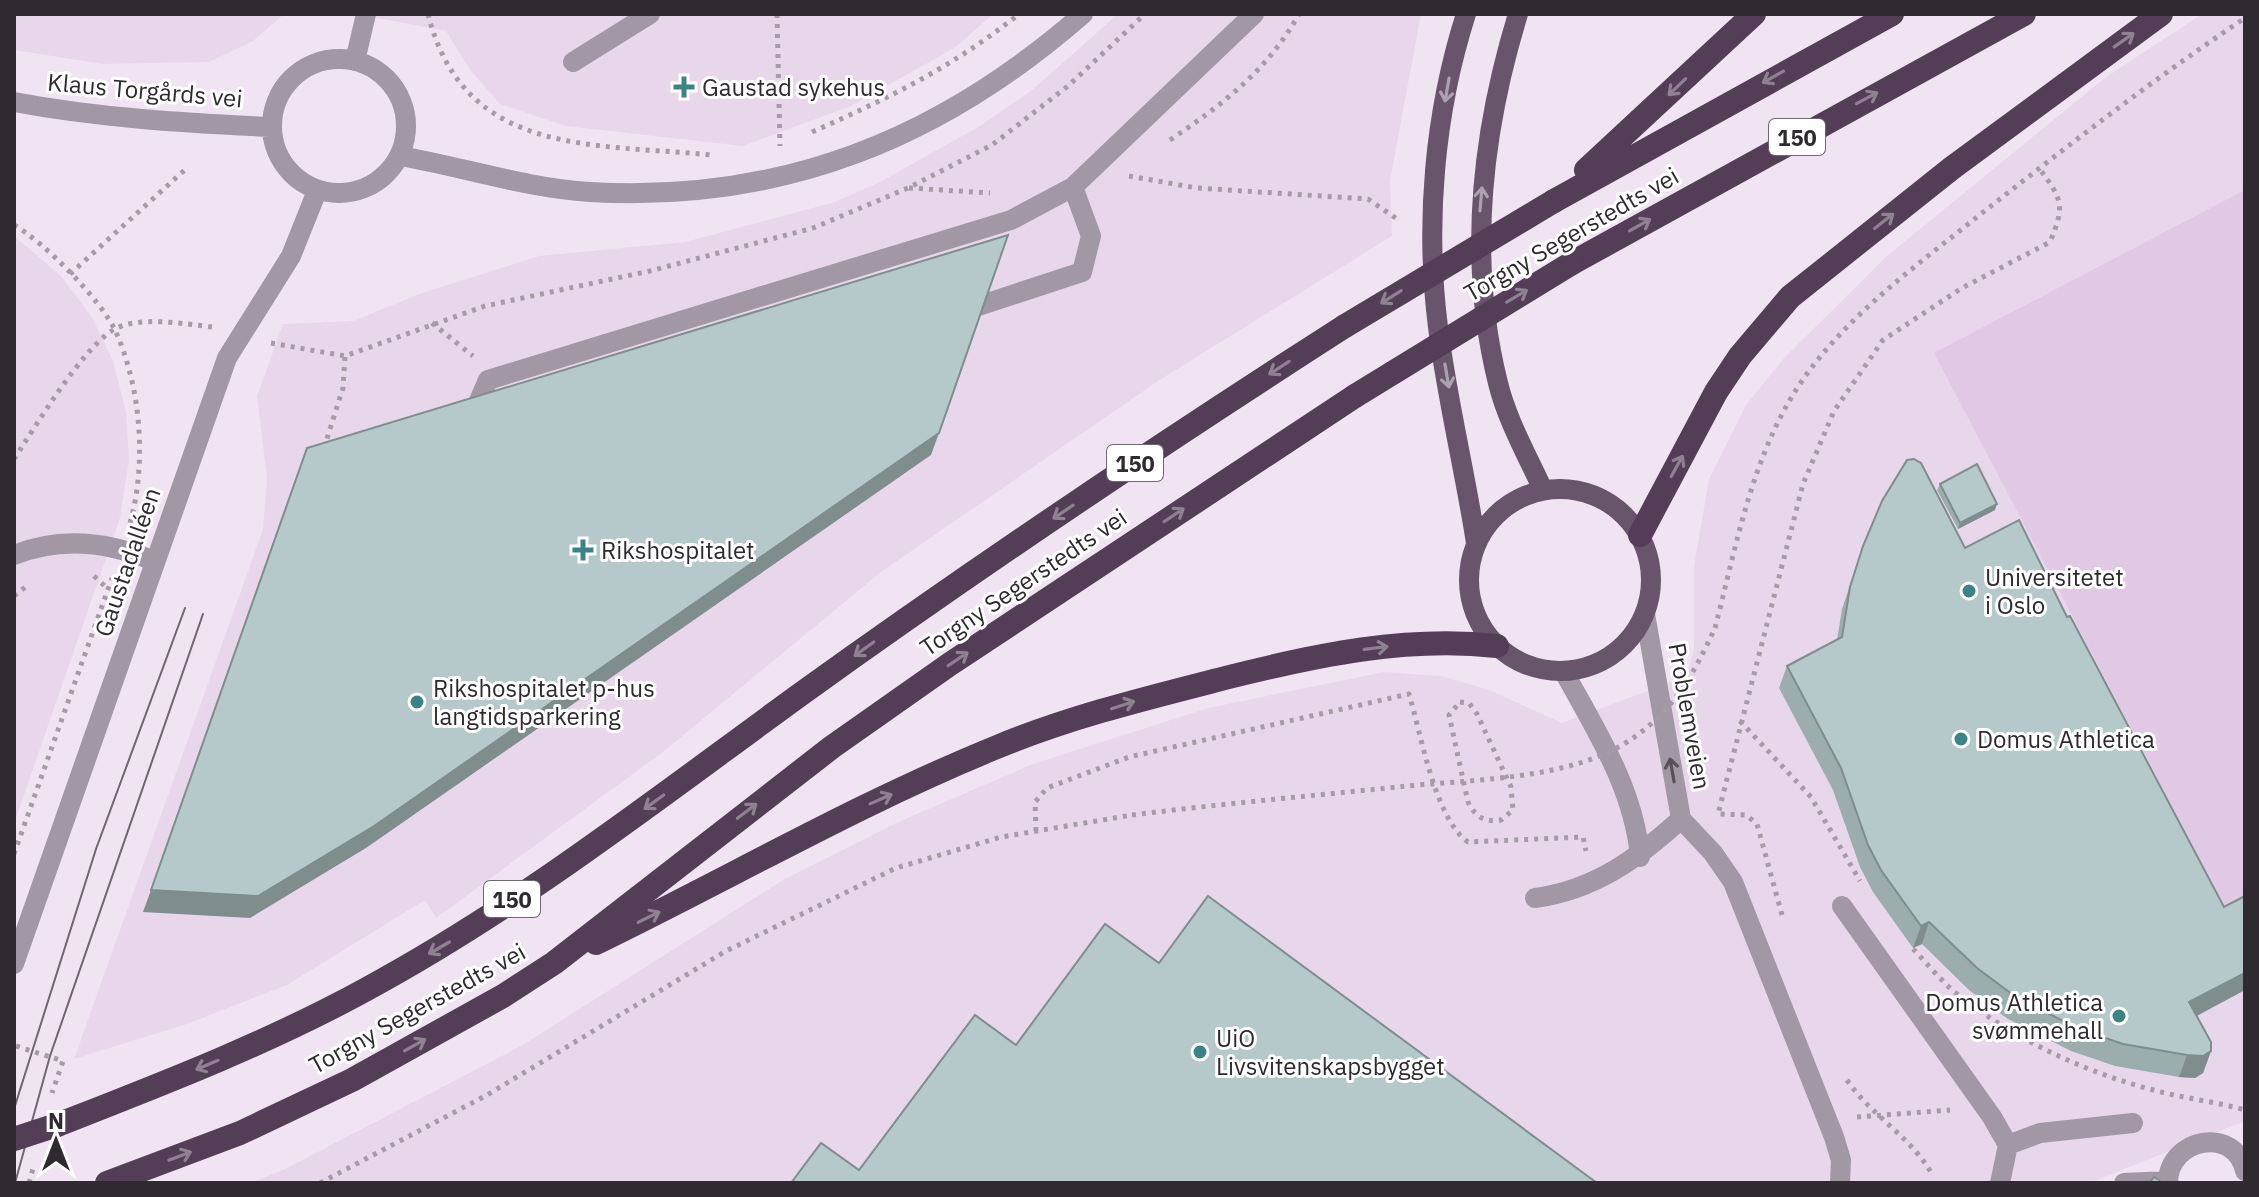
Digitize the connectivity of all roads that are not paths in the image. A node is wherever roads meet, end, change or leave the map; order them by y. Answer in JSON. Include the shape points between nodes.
{"nodes":[{"id":1,"x":366,"y":14,"type":"edge"},
{"id":2,"x":650,"y":14,"type":"edge"},
{"id":3,"x":1083,"y":14,"type":"edge"},
{"id":4,"x":1254,"y":14,"type":"edge"},
{"id":5,"x":1466,"y":14,"type":"edge"},
{"id":6,"x":1518,"y":14,"type":"edge"},
{"id":7,"x":1754,"y":14,"type":"edge"},
{"id":8,"x":1892,"y":14,"type":"edge"},
{"id":9,"x":2024,"y":14,"type":"edge"},
{"id":10,"x":2161,"y":14,"type":"edge"},
{"id":11,"x":355,"y":61,"type":"junction"},
{"id":12,"x":573,"y":62,"type":"dead end"},
{"id":13,"x":14,"y":102,"type":"edge"},
{"id":14,"x":271,"y":127,"type":"junction"},
{"id":15,"x":400,"y":156,"type":"junction"},
{"id":16,"x":1073,"y":187,"type":"junction"},
{"id":17,"x":317,"y":191,"type":"junction"},
{"id":18,"x":1564,"y":193,"type":"junction"},
{"id":19,"x":934,"y":246,"type":"junction"},
{"id":20,"x":925,"y":273,"type":"edge"},
{"id":21,"x":713,"y":313,"type":"junction"},
{"id":22,"x":957,"y":313,"type":"edge"},
{"id":23,"x":703,"y":339,"type":"edge"},
{"id":24,"x":465,"y":435,"type":"edge"},
{"id":25,"x":1543,"y":490,"type":"junction"},
{"id":26,"x":1640,"y":535,"type":"junction"},
{"id":27,"x":1476,"y":543,"type":"junction"},
{"id":28,"x":21,"y":552,"type":"edge"},
{"id":29,"x":154,"y":561,"type":"junction"},
{"id":30,"x":14,"y":566,"type":"edge"},
{"id":31,"x":1645,"y":614,"type":"junction"},
{"id":32,"x":1497,"y":646,"type":"junction"},
{"id":33,"x":1564,"y":672,"type":"junction"},
{"id":34,"x":1681,"y":819,"type":"junction"},
{"id":35,"x":1640,"y":857,"type":"junction"},
{"id":36,"x":1535,"y":898,"type":"dead end"},
{"id":37,"x":1842,"y":906,"type":"dead end"},
{"id":38,"x":554,"y":963,"type":"junction"},
{"id":39,"x":14,"y":964,"type":"edge"},
{"id":40,"x":2133,"y":1123,"type":"dead end"},
{"id":41,"x":14,"y":1139,"type":"edge"},
{"id":42,"x":2008,"y":1145,"type":"junction"},
{"id":43,"x":2245,"y":1171,"type":"edge"},
{"id":44,"x":2167,"y":1182,"type":"edge"},
{"id":45,"x":107,"y":1183,"type":"edge"},
{"id":46,"x":1840,"y":1183,"type":"edge"},
{"id":47,"x":2000,"y":1183,"type":"edge"},
{"id":48,"x":2124,"y":1183,"type":"edge"}],
"edges":[{"from":1,"to":11,"type":"street"},
{"from":2,"to":12,"type":"street"},
{"from":3,"to":15,"type":"street","via":[[1012,73],[964,102],[861,152],[773,181],[660,194],[589,192]]},
{"from":4,"to":16,"type":"street"},
{"from":5,"to":27,"type":"main road","one_way":true,"via":[[1445,95],[1432,246],[1438,327]]},
{"from":25,"to":6,"type":"main road","one_way":true,"via":[[1498,385],[1478,241],[1494,101]]},
{"from":7,"to":18,"type":"highway","one_way":true},
{"from":8,"to":18,"type":"highway","name":"Torgny Segerstedts vei","number":"150","one_way":true},
{"from":38,"to":9,"type":"highway","name":"Torgny Segerstedts vei","number":"150","one_way":true,"bridge":true,"via":[[844,738],[1355,396],[1572,263]]},
{"from":26,"to":10,"type":"highway","one_way":true,"via":[[1716,392],[1790,297],[1952,168]]},
{"from":11,"to":14,"type":"street","via":[[326,60],[299,71],[275,103]]},
{"from":11,"to":15,"type":"street","via":[[389,80],[400,98],[406,137]]},
{"from":13,"to":14,"type":"street","name":"Klaus Torgårds vei","via":[[177,122]]},
{"from":14,"to":17,"type":"street","via":[[278,157],[288,171]]},
{"from":15,"to":17,"type":"street","via":[[373,185],[354,192]]},
{"from":16,"to":19,"type":"street","via":[[1011,220]]},
{"from":16,"to":22,"type":"street","via":[[1091,236],[1082,272]]},
{"from":17,"to":29,"type":"street","name":"Gaustadalléen","via":[[291,256],[227,358]]},
{"from":18,"to":41,"type":"highway","name":"Torgny Segerstedts vei","number":"150","one_way":true,"bridge":true,"via":[[1345,326],[927,604],[452,941],[244,1050]]},
{"from":19,"to":20,"type":"street"},
{"from":19,"to":21,"type":"street"},
{"from":21,"to":23,"type":"street"},
{"from":21,"to":24,"type":"street","via":[[488,380]]},
{"from":25,"to":26,"type":"main road","via":[[1573,489],[1600,498],[1624,514]]},
{"from":25,"to":27,"type":"main road","via":[[1512,502],[1487,524]]},
{"from":26,"to":31,"type":"main road","via":[[1650,563]]},
{"from":27,"to":32,"type":"main road","via":[[1470,595],[1478,620]]},
{"from":28,"to":29,"type":"street","via":[[74,542],[123,548]]},
{"from":28,"to":30,"type":"street"},
{"from":29,"to":39,"type":"street","name":"Gaustadalléen"},
{"from":31,"to":33,"type":"main road","via":[[1620,649],[1597,664]]},
{"from":34,"to":31,"type":"street","name":"Problemveien","one_way":true},
{"from":32,"to":33,"type":"main road","via":[[1518,662]]},
{"from":38,"to":32,"type":"highway","one_way":true,"via":[[722,882],[820,827],[999,746],[1134,701],[1330,654],[1450,641]]},
{"from":33,"to":35,"type":"street","via":[[1615,767],[1637,827]]},
{"from":34,"to":35,"type":"street","name":"Problemveien"},
{"from":34,"to":46,"type":"street","via":[[1733,882],[1834,1137]]},
{"from":35,"to":36,"type":"street","name":"Problemveien","via":[[1592,883]]},
{"from":37,"to":42,"type":"street"},
{"from":45,"to":38,"type":"highway","name":"Torgny Segerstedts vei","number":"150","one_way":true,"via":[[240,1133],[352,1080]]},
{"from":40,"to":42,"type":"street","via":[[2040,1133]]},
{"from":42,"to":47,"type":"street"},
{"from":43,"to":44,"type":"street","via":[[2242,1159],[2224,1143],[2199,1141],[2177,1154]]},
{"from":44,"to":48,"type":"street"}]}
